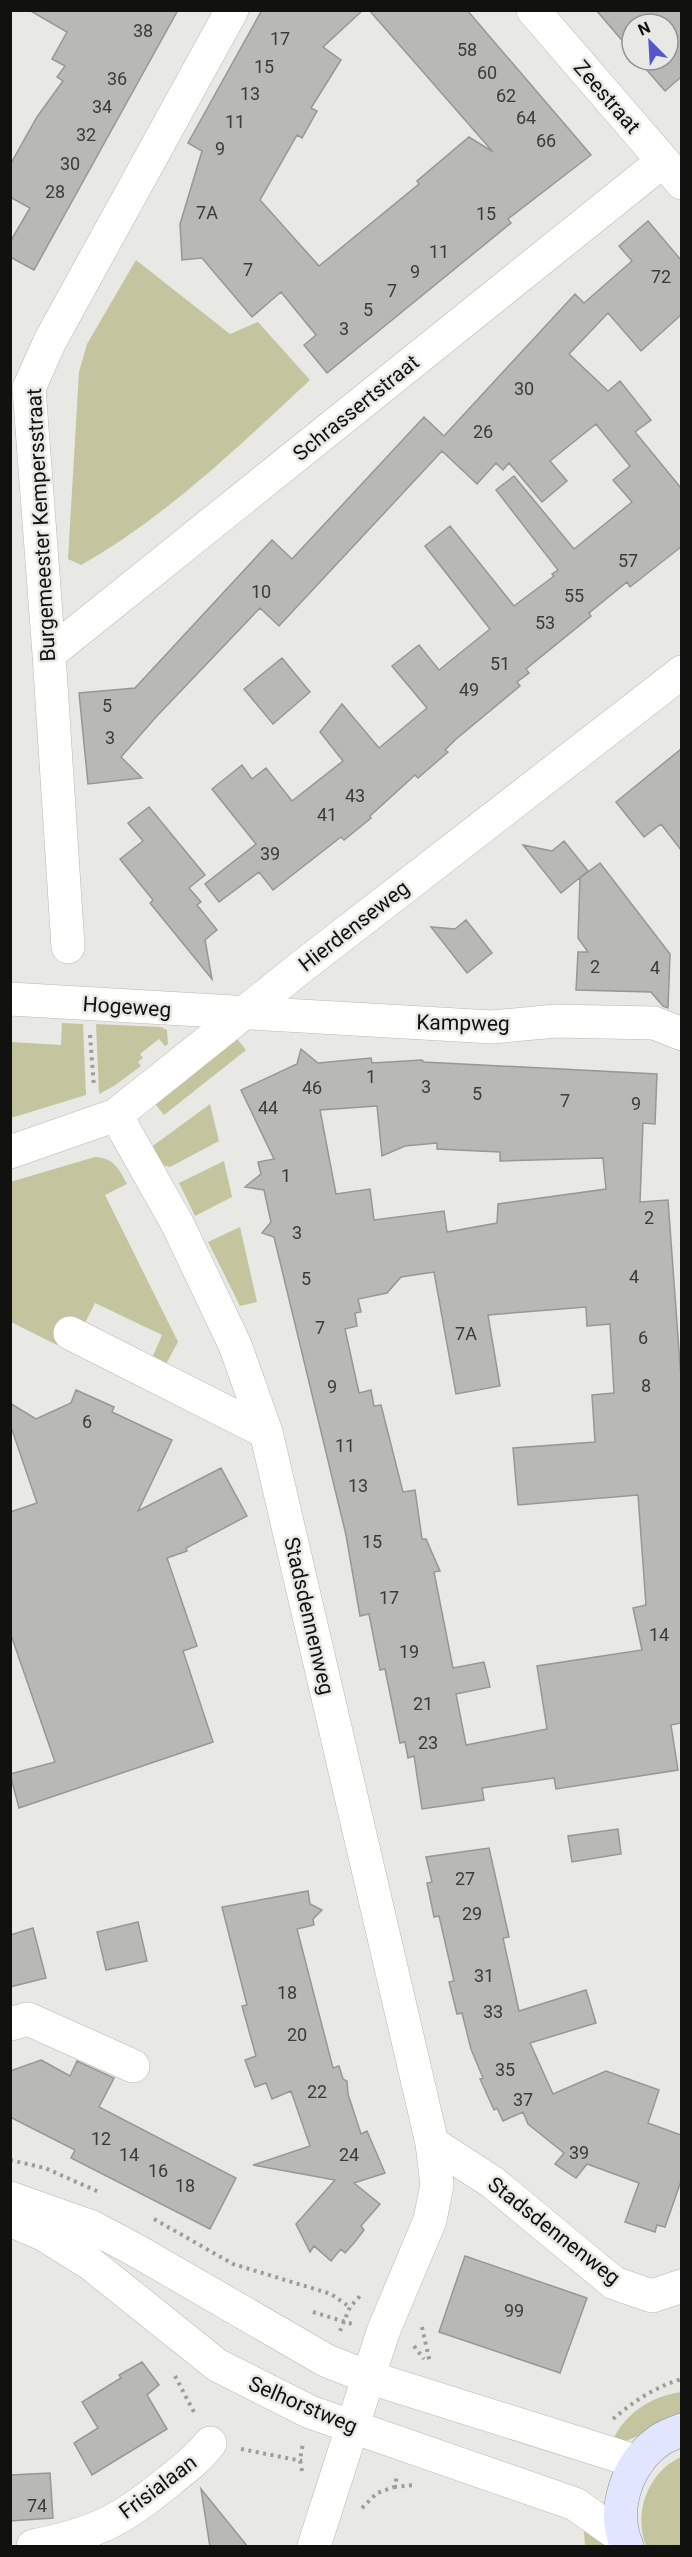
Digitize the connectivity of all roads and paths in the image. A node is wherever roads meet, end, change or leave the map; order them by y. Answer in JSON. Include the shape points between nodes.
{"nodes":[{"id":1,"x":232,"y":10,"type":"edge"},
{"id":2,"x":533,"y":10,"type":"edge"},
{"id":3,"x":672,"y":172,"type":"edge"},
{"id":4,"x":20,"y":388,"type":"edge"},
{"id":5,"x":49,"y":654,"type":"junction"},
{"id":6,"x":681,"y":672,"type":"edge"},
{"id":7,"x":68,"y":947,"type":"dead end"},
{"id":8,"x":10,"y":999,"type":"edge"},
{"id":9,"x":88,"y":1004,"type":"junction"},
{"id":10,"x":243,"y":1013,"type":"junction"},
{"id":11,"x":681,"y":1034,"type":"edge"},
{"id":12,"x":106,"y":1118,"type":"junction"},
{"id":13,"x":10,"y":1152,"type":"edge"},
{"id":14,"x":70,"y":1333,"type":"dead end"},
{"id":15,"x":266,"y":1432,"type":"junction"},
{"id":16,"x":10,"y":2024,"type":"edge"},
{"id":17,"x":133,"y":2066,"type":"dead end"},
{"id":18,"x":432,"y":2143,"type":"junction"},
{"id":19,"x":10,"y":2160,"type":"edge"},
{"id":20,"x":107,"y":2196,"type":"dead end"},
{"id":21,"x":10,"y":2198,"type":"edge"},
{"id":22,"x":149,"y":2217,"type":"dead end"},
{"id":23,"x":10,"y":2220,"type":"edge"},
{"id":24,"x":681,"y":2286,"type":"edge"},
{"id":25,"x":388,"y":2321,"type":"junction"},
{"id":26,"x":423,"y":2331,"type":"dead end"},
{"id":27,"x":169,"y":2367,"type":"dead end"},
{"id":28,"x":368,"y":2377,"type":"junction"},
{"id":29,"x":352,"y":2427,"type":"junction"},
{"id":30,"x":681,"y":2430,"type":"edge"},
{"id":31,"x":210,"y":2444,"type":"junction"},
{"id":32,"x":407,"y":2446,"type":"junction"},
{"id":33,"x":300,"y":2460,"type":"dead end"},
{"id":34,"x":638,"y":2462,"type":"junction"},
{"id":35,"x":357,"y":2513,"type":"dead end"},
{"id":36,"x":625,"y":2542,"type":"edge"},
{"id":37,"x":33,"y":2547,"type":"edge"},
{"id":38,"x":314,"y":2547,"type":"edge"}],
"edges":[{"from":1,"to":4,"type":"street","name":"Burgemeester Kempersstraat","via":[[50,341]]},
{"from":2,"to":3,"type":"street","name":"Zeestraat"},
{"from":3,"to":5,"type":"street","name":"Schrassertstraat"},
{"from":4,"to":5,"type":"street","name":"Burgemeester Kempersstraat"},
{"from":5,"to":7,"type":"street","name":"Burgemeester Kempersstraat"},
{"from":6,"to":10,"type":"street","name":"Hierdenseweg"},
{"from":8,"to":9,"type":"street","name":"Hogeweg"},
{"from":9,"to":10,"type":"street","name":"Hogeweg"},
{"from":9,"to":12,"type":"path"},
{"from":10,"to":11,"type":"street","name":"Kampweg","via":[[492,1027],[556,1021],[654,1023]]},
{"from":10,"to":12,"type":"street","name":"Hierdenseweg"},
{"from":12,"to":13,"type":"street","name":"Hierdenseweg"},
{"from":12,"to":15,"type":"street","name":"Stadsdennenweg","via":[[183,1235],[235,1346]]},
{"from":14,"to":15,"type":"street"},
{"from":15,"to":18,"type":"street","name":"Stadsdennenweg"},
{"from":16,"to":17,"type":"street","via":[[28,2019]]},
{"from":18,"to":24,"type":"street","name":"Stadsdennenweg","via":[[492,2182],[614,2283],[652,2296]]},
{"from":18,"to":25,"type":"street","name":"Stadsdennenweg","via":[[437,2185],[430,2220]]},
{"from":19,"to":20,"type":"path","via":[[45,2168]]},
{"from":21,"to":28,"type":"street","via":[[92,2227],[327,2361]]},
{"from":22,"to":25,"type":"path","via":[[234,2264],[331,2294],[350,2307]]},
{"from":23,"to":29,"type":"street","name":"Selhorstweg","via":[[43,2234],[91,2264],[217,2366],[298,2407]]},
{"from":25,"to":26,"type":"path"},
{"from":25,"to":28,"type":"street","name":"Stadsdennenweg"},
{"from":27,"to":31,"type":"path"},
{"from":28,"to":29,"type":"street","name":"Stadsdennenweg"},
{"from":28,"to":34,"type":"street"},
{"from":29,"to":32,"type":"street","name":"Selhorstweg"},
{"from":29,"to":38,"type":"street","name":"Stadsdennenweg"},
{"from":30,"to":34,"type":"main road","via":[[660,2440]]},
{"from":31,"to":33,"type":"path"},
{"from":31,"to":37,"type":"street","name":"Frisialaan","via":[[139,2506],[100,2528]]},
{"from":32,"to":35,"type":"path","via":[[394,2487],[377,2493]]},
{"from":32,"to":36,"type":"street","name":"Selhorstweg","via":[[575,2504]]},
{"from":34,"to":36,"type":"main road","via":[[625,2485],[620,2511]]}]}
